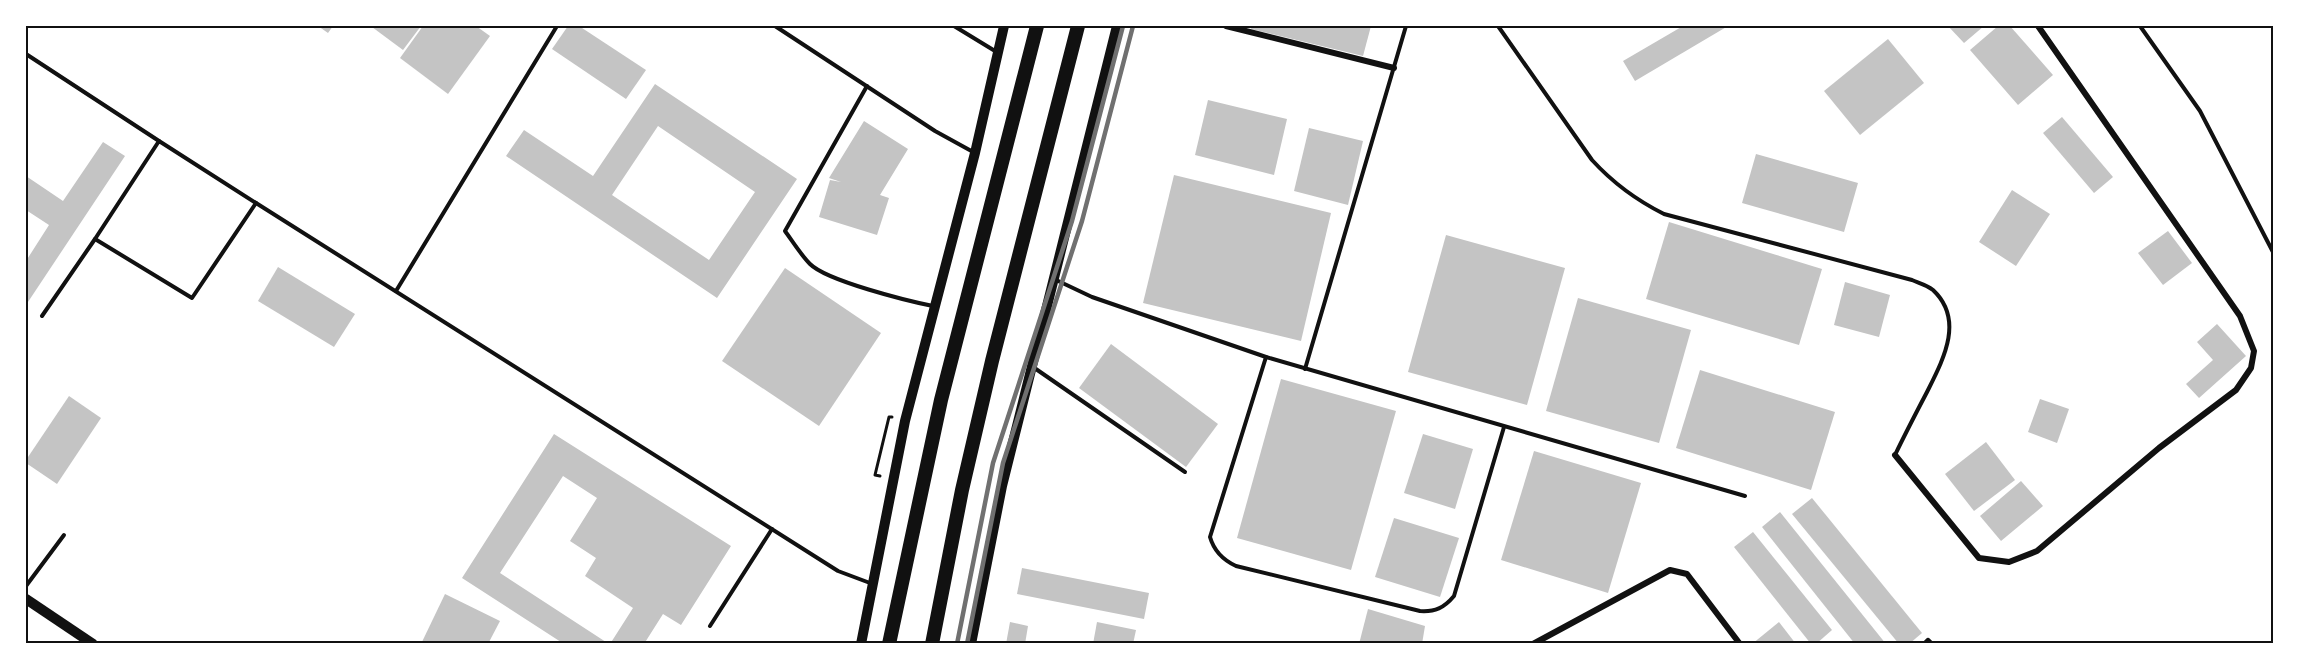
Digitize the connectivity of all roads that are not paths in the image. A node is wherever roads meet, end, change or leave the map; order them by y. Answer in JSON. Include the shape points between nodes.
{"nodes":[{"id":1,"x":557,"y":26,"type":"edge"},
{"id":2,"x":775,"y":26,"type":"edge"},
{"id":3,"x":954,"y":26,"type":"edge"},
{"id":4,"x":1004,"y":26,"type":"edge"},
{"id":5,"x":1037,"y":26,"type":"edge"},
{"id":6,"x":1078,"y":26,"type":"edge"},
{"id":7,"x":1117,"y":26,"type":"edge"},
{"id":8,"x":1226,"y":26,"type":"edge"},
{"id":9,"x":1406,"y":26,"type":"edge"},
{"id":10,"x":1498,"y":26,"type":"edge"},
{"id":11,"x":2038,"y":26,"type":"edge"},
{"id":12,"x":2140,"y":26,"type":"edge"},
{"id":13,"x":999,"y":53,"type":"junction"},
{"id":14,"x":26,"y":54,"type":"edge"},
{"id":15,"x":1394,"y":68,"type":"junction"},
{"id":16,"x":867,"y":86,"type":"junction"},
{"id":17,"x":159,"y":141,"type":"junction"},
{"id":18,"x":975,"y":153,"type":"junction"},
{"id":19,"x":256,"y":203,"type":"junction"},
{"id":20,"x":95,"y":239,"type":"junction"},
{"id":21,"x":2274,"y":254,"type":"edge"},
{"id":22,"x":1054,"y":279,"type":"junction"},
{"id":23,"x":396,"y":291,"type":"junction"},
{"id":24,"x":936,"y":307,"type":"junction"},
{"id":25,"x":42,"y":316,"type":"dead end"},
{"id":26,"x":1266,"y":357,"type":"junction"},
{"id":27,"x":1032,"y":367,"type":"junction"},
{"id":28,"x":1305,"y":369,"type":"junction"},
{"id":29,"x":1504,"y":428,"type":"junction"},
{"id":30,"x":1895,"y":455,"type":"joint"},
{"id":31,"x":1185,"y":472,"type":"dead end"},
{"id":32,"x":1745,"y":496,"type":"dead end"},
{"id":33,"x":772,"y":529,"type":"junction"},
{"id":34,"x":64,"y":535,"type":"dead end"},
{"id":35,"x":874,"y":585,"type":"junction"},
{"id":36,"x":26,"y":586,"type":"edge"},
{"id":37,"x":26,"y":599,"type":"edge"},
{"id":38,"x":710,"y":626,"type":"dead end"},
{"id":39,"x":93,"y":644,"type":"edge"},
{"id":40,"x":861,"y":644,"type":"edge"},
{"id":41,"x":889,"y":644,"type":"edge"},
{"id":42,"x":932,"y":644,"type":"edge"},
{"id":43,"x":971,"y":644,"type":"edge"},
{"id":44,"x":1533,"y":644,"type":"edge"},
{"id":45,"x":1740,"y":644,"type":"edge"},
{"id":46,"x":1925,"y":644,"type":"edge"},
{"id":47,"x":1931,"y":644,"type":"edge"}],
"edges":[{"from":1,"to":23,"type":"lane"},
{"from":2,"to":16,"type":"lane"},
{"from":3,"to":13,"type":"lane"},
{"from":4,"to":13,"type":"street"},
{"from":5,"to":41,"type":"highway","via":[[941,400]]},
{"from":6,"to":42,"type":"highway","via":[[962,490]]},
{"from":7,"to":22,"type":"street"},
{"from":8,"to":15,"type":"street"},
{"from":9,"to":15,"type":"lane"},
{"from":10,"to":30,"type":"lane","via":[[1592,160],[1640,202],[1664,214],[1931,288],[1944,303],[1950,319],[1950,337],[1943,360]]},
{"from":11,"to":30,"type":"street","via":[[2240,316],[2254,351],[2251,368],[2236,390],[2159,448],[2037,551],[2009,562],[1979,558]]},
{"from":12,"to":21,"type":"lane","via":[[2200,111]]},
{"from":13,"to":18,"type":"street"},
{"from":14,"to":17,"type":"lane"},
{"from":15,"to":28,"type":"lane"},
{"from":16,"to":18,"type":"lane","via":[[934,132]]},
{"from":16,"to":24,"type":"lane","via":[[785,231],[811,266],[904,300]]},
{"from":17,"to":19,"type":"lane"},
{"from":17,"to":20,"type":"lane"},
{"from":18,"to":24,"type":"street"},
{"from":19,"to":20,"type":"lane","via":[[192,298]]},
{"from":19,"to":23,"type":"lane"},
{"from":20,"to":25,"type":"lane"},
{"from":22,"to":26,"type":"lane","via":[[1092,297]]},
{"from":22,"to":27,"type":"street"},
{"from":23,"to":33,"type":"lane"},
{"from":24,"to":35,"type":"street","via":[[905,421]]},
{"from":26,"to":28,"type":"lane"},
{"from":26,"to":29,"type":"lane","via":[[1210,537],[1219,555],[1236,566],[1420,611],[1437,610],[1454,596]]},
{"from":27,"to":31,"type":"lane"},
{"from":27,"to":43,"type":"street","via":[[1002,486]]},
{"from":28,"to":29,"type":"lane"},
{"from":29,"to":32,"type":"lane"},
{"from":33,"to":35,"type":"lane","via":[[838,571]]},
{"from":33,"to":38,"type":"lane"},
{"from":34,"to":36,"type":"lane"},
{"from":35,"to":40,"type":"street"},
{"from":37,"to":39,"type":"street"},
{"from":44,"to":45,"type":"street","via":[[1670,570],[1688,574]]},
{"from":46,"to":47,"type":"street"}]}
